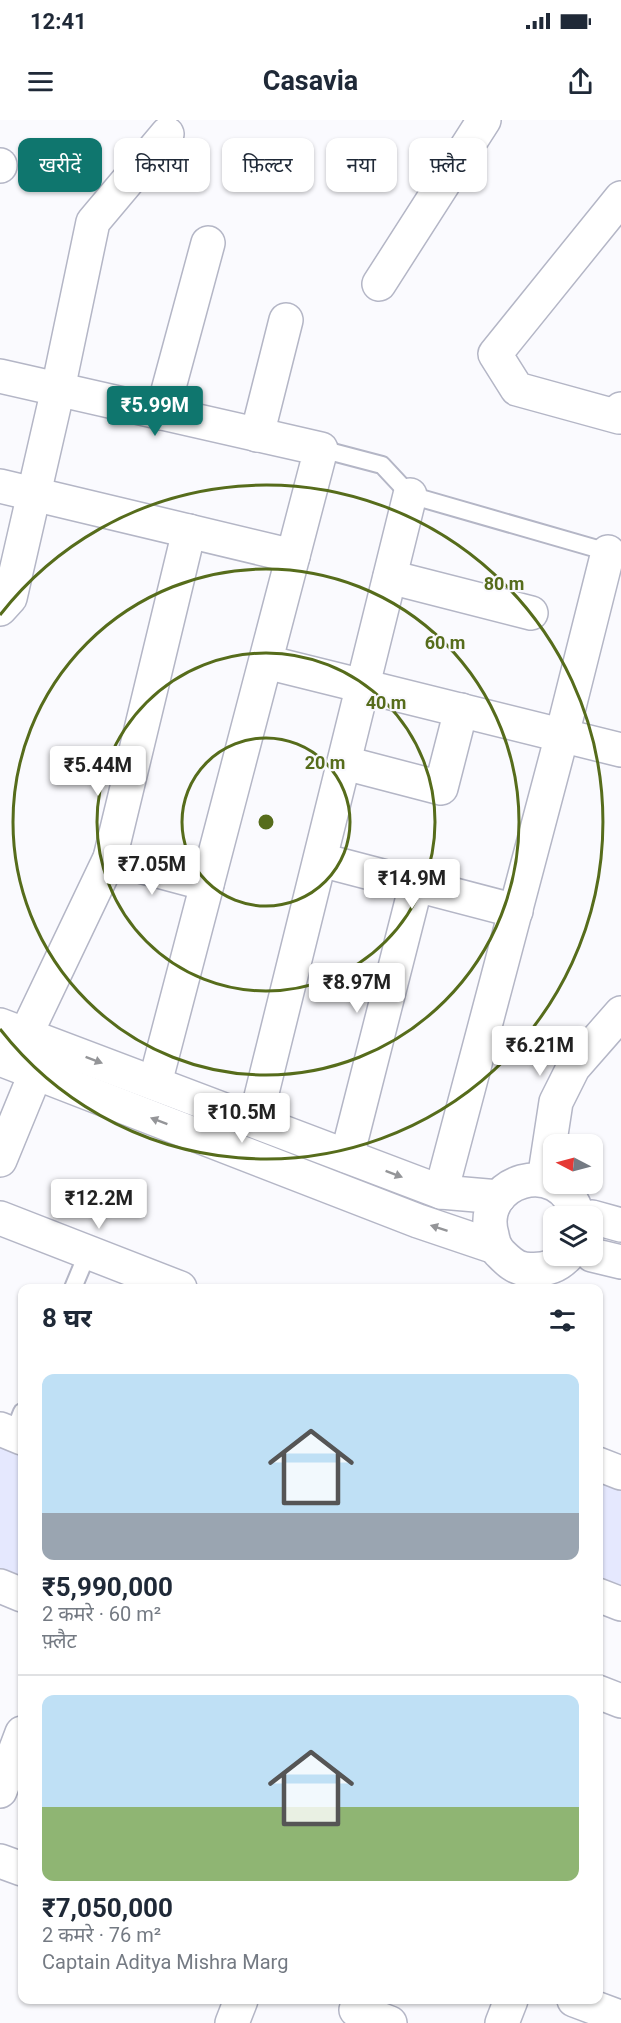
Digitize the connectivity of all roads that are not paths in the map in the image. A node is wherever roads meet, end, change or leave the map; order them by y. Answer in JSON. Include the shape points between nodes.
{"nodes":[{"id":1,"x":484,"y":120,"type":"edge"},
{"id":2,"x":168,"y":134,"type":"dead end"},
{"id":3,"x":621,"y":198,"type":"edge"},
{"id":4,"x":208,"y":243,"type":"dead end"},
{"id":5,"x":380,"y":284,"type":"dead end"},
{"id":6,"x":286,"y":320,"type":"dead end"},
{"id":7,"x":0,"y":376,"type":"edge"},
{"id":8,"x":58,"y":389,"type":"junction"},
{"id":9,"x":621,"y":409,"type":"edge"},
{"id":10,"x":162,"y":413,"type":"junction"},
{"id":11,"x":258,"y":435,"type":"junction"},
{"id":12,"x":321,"y":449,"type":"junction"},
{"id":13,"x":0,"y":486,"type":"edge"},
{"id":14,"x":34,"y":494,"type":"junction"},
{"id":15,"x":410,"y":495,"type":"junction"},
{"id":16,"x":189,"y":531,"type":"junction"},
{"id":17,"x":608,"y":552,"type":"joint"},
{"id":18,"x":293,"y":555,"type":"junction"},
{"id":19,"x":390,"y":577,"type":"junction"},
{"id":20,"x":0,"y":609,"type":"edge"},
{"id":21,"x":531,"y":613,"type":"dead end"},
{"id":22,"x":266,"y":662,"type":"junction"},
{"id":23,"x":364,"y":686,"type":"junction"},
{"id":24,"x":461,"y":710,"type":"junction"},
{"id":25,"x":562,"y":735,"type":"junction"},
{"id":26,"x":621,"y":750,"type":"edge"},
{"id":27,"x":345,"y":763,"type":"junction"},
{"id":28,"x":110,"y":858,"type":"junction"},
{"id":29,"x":321,"y":860,"type":"junction"},
{"id":30,"x":207,"y":884,"type":"junction"},
{"id":31,"x":416,"y":885,"type":"junction"},
{"id":32,"x":516,"y":911,"type":"junction"},
{"id":33,"x":621,"y":1013,"type":"edge"},
{"id":34,"x":20,"y":1049,"type":"edge"},
{"id":35,"x":154,"y":1083,"type":"junction"},
{"id":36,"x":255,"y":1121,"type":"junction"},
{"id":37,"x":551,"y":1134,"type":"edge"},
{"id":38,"x":347,"y":1156,"type":"junction"},
{"id":39,"x":0,"y":1160,"type":"edge"},
{"id":40,"x":543,"y":1180,"type":"edge"},
{"id":41,"x":441,"y":1192,"type":"junction"},
{"id":42,"x":567,"y":1194,"type":"edge"},
{"id":43,"x":499,"y":1197,"type":"junction"},
{"id":44,"x":577,"y":1206,"type":"edge"},
{"id":45,"x":0,"y":1218,"type":"edge"},
{"id":46,"x":603,"y":1220,"type":"edge"},
{"id":47,"x":621,"y":1225,"type":"edge"},
{"id":48,"x":495,"y":1247,"type":"junction"},
{"id":49,"x":88,"y":1252,"type":"junction"},
{"id":50,"x":603,"y":1258,"type":"edge"},
{"id":51,"x":621,"y":1262,"type":"edge"},
{"id":52,"x":553,"y":1266,"type":"edge"},
{"id":53,"x":518,"y":1279,"type":"edge"},
{"id":54,"x":75,"y":1284,"type":"edge"},
{"id":55,"x":167,"y":1284,"type":"edge"},
{"id":56,"x":603,"y":1466,"type":"edge"},
{"id":57,"x":621,"y":1473,"type":"edge"},
{"id":58,"x":0,"y":1586,"type":"edge"},
{"id":59,"x":18,"y":1593,"type":"edge"},
{"id":60,"x":603,"y":1597,"type":"edge"},
{"id":61,"x":621,"y":1604,"type":"edge"},
{"id":62,"x":603,"y":1694,"type":"edge"},
{"id":63,"x":621,"y":1701,"type":"edge"},
{"id":64,"x":18,"y":1742,"type":"edge"},
{"id":65,"x":2,"y":1779,"type":"edge"},
{"id":66,"x":0,"y":1861,"type":"edge"},
{"id":67,"x":18,"y":1868,"type":"edge"},
{"id":68,"x":239,"y":2004,"type":"edge"},
{"id":69,"x":509,"y":2004,"type":"edge"},
{"id":70,"x":586,"y":2004,"type":"edge"},
{"id":71,"x":356,"y":2011,"type":"edge"},
{"id":72,"x":617,"y":2014,"type":"edge"},
{"id":73,"x":232,"y":2023,"type":"edge"},
{"id":74,"x":390,"y":2023,"type":"edge"},
{"id":75,"x":502,"y":2023,"type":"edge"}],
"edges":[{"from":1,"to":5,"type":"street"},
{"from":2,"to":8,"type":"street","via":[[93,222]]},
{"from":3,"to":9,"type":"street","via":[[495,354],[517,389],[619,417]]},
{"from":4,"to":10,"type":"street"},
{"from":6,"to":11,"type":"street"},
{"from":7,"to":8,"type":"street"},
{"from":8,"to":10,"type":"street"},
{"from":8,"to":14,"type":"street"},
{"from":10,"to":11,"type":"street"},
{"from":11,"to":12,"type":"street"},
{"from":12,"to":15,"type":"lane","via":[[382,465]]},
{"from":12,"to":18,"type":"street"},
{"from":13,"to":14,"type":"street"},
{"from":14,"to":16,"type":"street"},
{"from":14,"to":20,"type":"street","via":[[10,598]]},
{"from":15,"to":17,"type":"lane"},
{"from":15,"to":19,"type":"street"},
{"from":16,"to":18,"type":"street"},
{"from":16,"to":28,"type":"street"},
{"from":17,"to":25,"type":"street"},
{"from":18,"to":22,"type":"street"},
{"from":19,"to":21,"type":"street"},
{"from":19,"to":23,"type":"street"},
{"from":22,"to":23,"type":"street"},
{"from":22,"to":30,"type":"street"},
{"from":23,"to":24,"type":"street"},
{"from":23,"to":27,"type":"street"},
{"from":24,"to":25,"type":"street"},
{"from":24,"to":27,"type":"street","via":[[441,788]]},
{"from":25,"to":26,"type":"street"},
{"from":25,"to":32,"type":"street"},
{"from":27,"to":29,"type":"street"},
{"from":28,"to":30,"type":"street"},
{"from":28,"to":34,"type":"street"},
{"from":29,"to":31,"type":"street"},
{"from":29,"to":36,"type":"street"},
{"from":30,"to":35,"type":"street"},
{"from":31,"to":32,"type":"street"},
{"from":31,"to":38,"type":"street"},
{"from":32,"to":41,"type":"street"},
{"from":33,"to":37,"type":"street","via":[[573,1068],[556,1102]]},
{"from":34,"to":35,"type":"street","one_way":true},
{"from":34,"to":39,"type":"street"},
{"from":48,"to":34,"type":"street","one_way":true,"via":[[418,1221]]},
{"from":35,"to":36,"type":"street"},
{"from":36,"to":38,"type":"street"},
{"from":38,"to":41,"type":"street","one_way":true},
{"from":40,"to":43,"type":"street","via":[[512,1185]]},
{"from":41,"to":43,"type":"street"},
{"from":42,"to":44,"type":"street"},
{"from":43,"to":48,"type":"street","via":[[491,1213]]},
{"from":45,"to":49,"type":"street"},
{"from":46,"to":47,"type":"street"},
{"from":48,"to":53,"type":"street"},
{"from":49,"to":54,"type":"lane"},
{"from":49,"to":55,"type":"street"},
{"from":50,"to":51,"type":"street"},
{"from":52,"to":53,"type":"street"},
{"from":56,"to":57,"type":"street"},
{"from":58,"to":59,"type":"street"},
{"from":60,"to":61,"type":"street"},
{"from":62,"to":63,"type":"street"},
{"from":64,"to":65,"type":"street"},
{"from":66,"to":67,"type":"street"},
{"from":68,"to":73,"type":"street"},
{"from":69,"to":75,"type":"street"},
{"from":70,"to":72,"type":"street"},
{"from":71,"to":74,"type":"street"}]}
